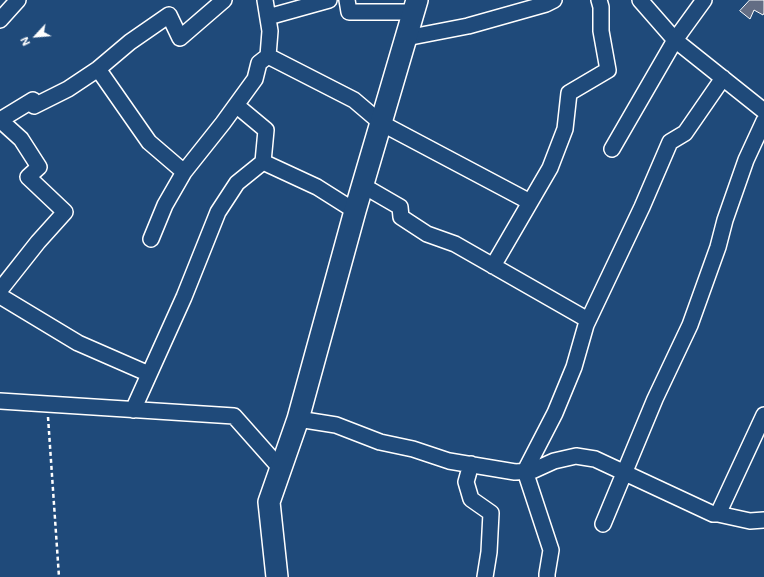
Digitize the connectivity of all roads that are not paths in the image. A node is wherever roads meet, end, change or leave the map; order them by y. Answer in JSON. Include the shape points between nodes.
{"nodes":[{"id":1,"x":18,"y":0,"type":"edge"},
{"id":2,"x":224,"y":0,"type":"edge"},
{"id":3,"x":265,"y":0,"type":"edge"},
{"id":4,"x":328,"y":0,"type":"edge"},
{"id":5,"x":347,"y":0,"type":"edge"},
{"id":6,"x":554,"y":0,"type":"edge"},
{"id":7,"x":599,"y":0,"type":"edge"},
{"id":8,"x":640,"y":0,"type":"edge"},
{"id":9,"x":704,"y":0,"type":"edge"},
{"id":10,"x":415,"y":6,"type":"edge"},
{"id":11,"x":268,"y":17,"type":"junction"},
{"id":12,"x":0,"y":20,"type":"edge"},
{"id":13,"x":406,"y":38,"type":"junction"},
{"id":14,"x":675,"y":40,"type":"junction"},
{"id":15,"x":268,"y":56,"type":"junction"},
{"id":16,"x":98,"y":69,"type":"junction"},
{"id":17,"x":723,"y":78,"type":"junction"},
{"id":18,"x":236,"y":105,"type":"junction"},
{"id":19,"x":764,"y":111,"type":"edge"},
{"id":20,"x":0,"y":120,"type":"edge"},
{"id":21,"x":764,"y":121,"type":"edge"},
{"id":22,"x":381,"y":123,"type":"junction"},
{"id":23,"x":612,"y":149,"type":"dead end"},
{"id":24,"x":263,"y":162,"type":"junction"},
{"id":25,"x":184,"y":172,"type":"junction"},
{"id":26,"x":362,"y":185,"type":"junction"},
{"id":27,"x":530,"y":202,"type":"junction"},
{"id":28,"x":355,"y":211,"type":"junction"},
{"id":29,"x":151,"y":239,"type":"dead end"},
{"id":30,"x":493,"y":266,"type":"junction"},
{"id":31,"x":0,"y":290,"type":"edge"},
{"id":32,"x":0,"y":296,"type":"edge"},
{"id":33,"x":588,"y":320,"type":"junction"},
{"id":34,"x":148,"y":374,"type":"junction"},
{"id":35,"x":0,"y":401,"type":"edge"},
{"id":36,"x":132,"y":410,"type":"junction"},
{"id":37,"x":764,"y":415,"type":"edge"},
{"id":38,"x":298,"y":419,"type":"junction"},
{"id":39,"x":471,"y":464,"type":"junction"},
{"id":40,"x":281,"y":469,"type":"junction"},
{"id":41,"x":525,"y":471,"type":"junction"},
{"id":42,"x":624,"y":473,"type":"junction"},
{"id":43,"x":718,"y":514,"type":"junction"},
{"id":44,"x":764,"y":520,"type":"edge"},
{"id":45,"x":603,"y":524,"type":"dead end"},
{"id":46,"x":277,"y":577,"type":"edge"},
{"id":47,"x":485,"y":577,"type":"edge"},
{"id":48,"x":547,"y":577,"type":"edge"}],
"edges":[{"from":1,"to":12,"type":"street"},
{"from":2,"to":16,"type":"street","via":[[180,38],[169,15],[130,42]]},
{"from":3,"to":11,"type":"street"},
{"from":4,"to":11,"type":"street"},
{"from":5,"to":10,"type":"street","via":[[349,12]]},
{"from":6,"to":13,"type":"street","via":[[468,26]]},
{"from":7,"to":27,"type":"street","via":[[608,70],[569,93],[565,129],[550,168]]},
{"from":8,"to":14,"type":"street"},
{"from":9,"to":14,"type":"street"},
{"from":10,"to":13,"type":"street"},
{"from":11,"to":15,"type":"street"},
{"from":13,"to":22,"type":"street"},
{"from":14,"to":17,"type":"street"},
{"from":14,"to":23,"type":"street"},
{"from":15,"to":18,"type":"street","via":[[259,63],[255,79]]},
{"from":15,"to":22,"type":"street","via":[[354,100]]},
{"from":16,"to":20,"type":"street","via":[[68,89],[34,106],[33,100]]},
{"from":16,"to":25,"type":"street","via":[[149,142]]},
{"from":17,"to":19,"type":"street"},
{"from":17,"to":33,"type":"street","via":[[685,133],[670,142]]},
{"from":18,"to":24,"type":"street","via":[[266,130]]},
{"from":18,"to":25,"type":"street"},
{"from":20,"to":31,"type":"street","via":[[21,139],[39,167],[28,177],[65,212]]},
{"from":21,"to":42,"type":"street","via":[[746,160],[690,325]]},
{"from":22,"to":26,"type":"street"},
{"from":22,"to":27,"type":"street"},
{"from":24,"to":28,"type":"street","via":[[317,187]]},
{"from":24,"to":34,"type":"street","via":[[237,183],[218,212],[184,297]]},
{"from":25,"to":29,"type":"street","via":[[165,205]]},
{"from":26,"to":28,"type":"street"},
{"from":26,"to":30,"type":"street","via":[[400,207],[401,217],[427,234],[455,244]]},
{"from":27,"to":30,"type":"street"},
{"from":28,"to":38,"type":"street"},
{"from":30,"to":33,"type":"street"},
{"from":32,"to":34,"type":"street","via":[[78,343]]},
{"from":33,"to":41,"type":"street","via":[[574,367],[555,413]]},
{"from":34,"to":36,"type":"street"},
{"from":35,"to":36,"type":"street"},
{"from":36,"to":40,"type":"street","via":[[234,416]]},
{"from":37,"to":43,"type":"street"},
{"from":38,"to":39,"type":"street","via":[[336,425],[380,442],[413,449],[449,461]]},
{"from":38,"to":40,"type":"street"},
{"from":39,"to":41,"type":"street","via":[[514,472]]},
{"from":39,"to":47,"type":"street","via":[[466,482],[471,499],[491,513]]},
{"from":40,"to":46,"type":"street","via":[[269,502]]},
{"from":41,"to":42,"type":"street","via":[[576,456],[595,459]]},
{"from":41,"to":48,"type":"street","via":[[551,550]]},
{"from":42,"to":43,"type":"street","via":[[707,512]]},
{"from":42,"to":45,"type":"street"},
{"from":43,"to":44,"type":"street","via":[[750,521]]}]}
